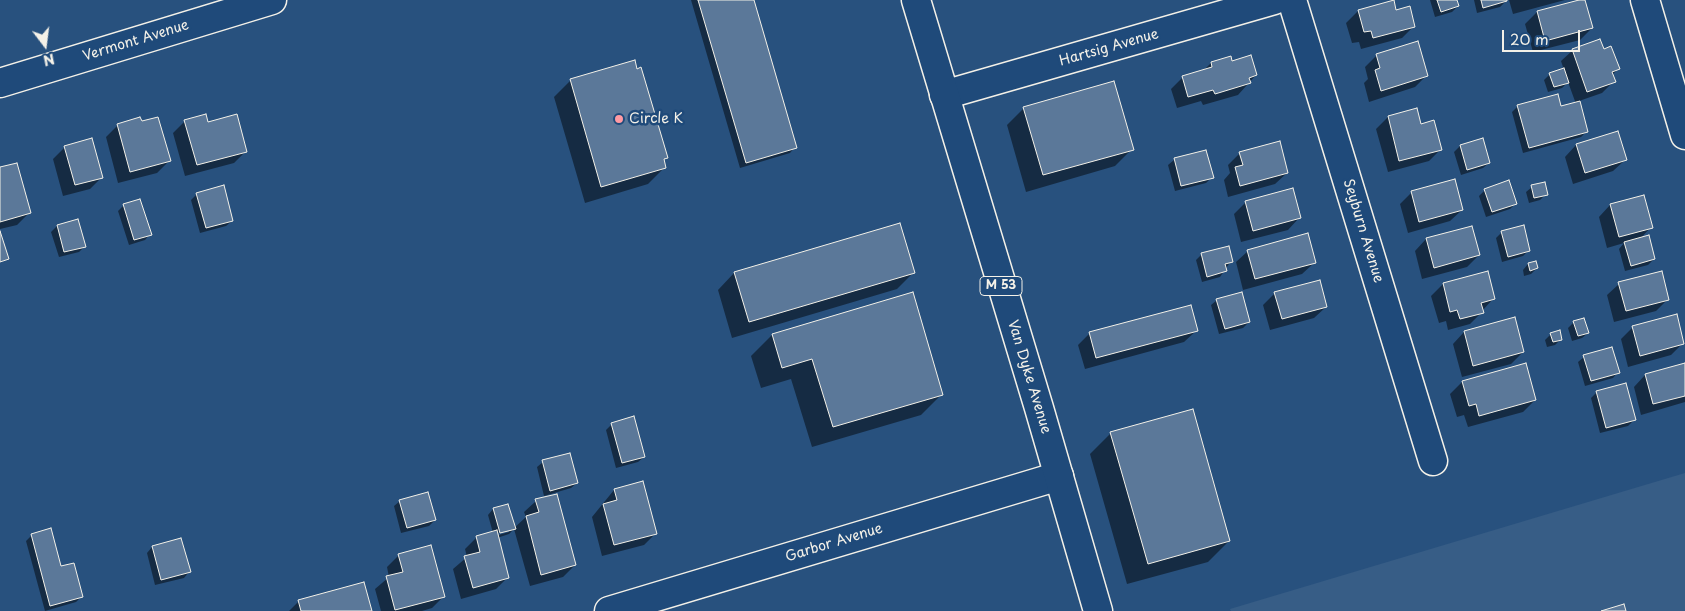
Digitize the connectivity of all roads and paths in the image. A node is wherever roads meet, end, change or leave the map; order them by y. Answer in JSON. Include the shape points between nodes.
{"nodes":[{"id":1,"x":272,"y":0,"type":"edge"},
{"id":2,"x":916,"y":0,"type":"edge"},
{"id":3,"x":1274,"y":0,"type":"edge"},
{"id":4,"x":1292,"y":0,"type":"edge"},
{"id":5,"x":1645,"y":0,"type":"edge"},
{"id":6,"x":0,"y":83,"type":"edge"},
{"id":7,"x":944,"y":95,"type":"junction"},
{"id":8,"x":1685,"y":135,"type":"edge"},
{"id":9,"x":1433,"y":461,"type":"dead end"},
{"id":10,"x":1059,"y":476,"type":"junction"},
{"id":11,"x":610,"y":611,"type":"edge"},
{"id":12,"x":1098,"y":611,"type":"edge"}],
"edges":[{"from":1,"to":6,"type":"street","name":"Vermont Avenue"},
{"from":2,"to":7,"type":"street","name":"Van Dyke Avenue","number":"M 53"},
{"from":3,"to":7,"type":"street","name":"Hartsig Avenue"},
{"from":4,"to":9,"type":"street","name":"Seyburn Avenue"},
{"from":5,"to":8,"type":"street"},
{"from":7,"to":10,"type":"street","name":"Van Dyke Avenue","number":"M 53"},
{"from":10,"to":11,"type":"street","name":"Garbor Avenue"},
{"from":10,"to":12,"type":"street","name":"Van Dyke Avenue","number":"M 53"}]}
